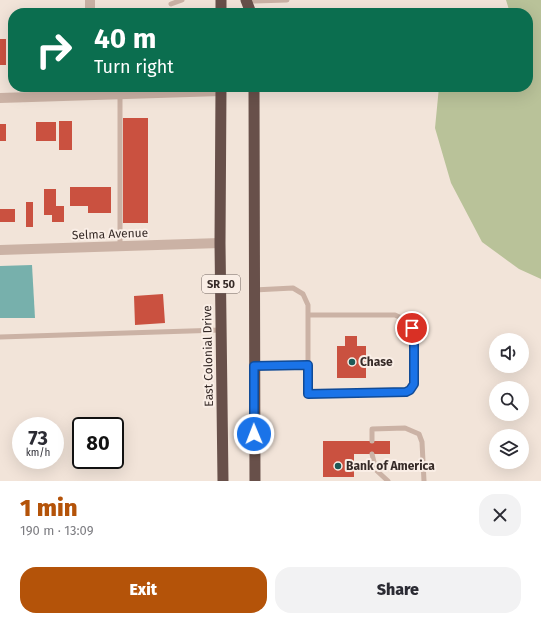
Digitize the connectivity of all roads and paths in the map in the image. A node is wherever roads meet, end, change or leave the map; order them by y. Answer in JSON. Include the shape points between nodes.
{"nodes":[{"id":1,"x":182,"y":0,"type":"edge"},
{"id":2,"x":251,"y":0,"type":"edge"},
{"id":3,"x":287,"y":0,"type":"edge"},
{"id":4,"x":171,"y":4,"type":"dead end"},
{"id":5,"x":79,"y":92,"type":"edge"},
{"id":6,"x":101,"y":92,"type":"edge"},
{"id":7,"x":140,"y":92,"type":"edge"},
{"id":8,"x":221,"y":92,"type":"edge"},
{"id":9,"x":254,"y":92,"type":"edge"},
{"id":10,"x":120,"y":94,"type":"junction"},
{"id":11,"x":0,"y":98,"type":"edge"},
{"id":12,"x":220,"y":243,"type":"junction"},
{"id":13,"x":120,"y":246,"type":"junction"},
{"id":14,"x":0,"y":250,"type":"edge"},
{"id":15,"x":254,"y":290,"type":"junction"},
{"id":16,"x":308,"y":315,"type":"junction"},
{"id":17,"x":221,"y":330,"type":"junction"},
{"id":18,"x":0,"y":337,"type":"edge"},
{"id":19,"x":308,"y":365,"type":"junction"},
{"id":20,"x":254,"y":366,"type":"junction"},
{"id":21,"x":372,"y":441,"type":"dead end"},
{"id":22,"x":372,"y":454,"type":"dead end"},
{"id":23,"x":223,"y":481,"type":"edge"},
{"id":24,"x":255,"y":481,"type":"edge"},
{"id":25,"x":388,"y":481,"type":"edge"},
{"id":26,"x":424,"y":481,"type":"edge"}],
"edges":[{"from":1,"to":4,"type":"lane"},
{"from":2,"to":3,"type":"lane"},
{"from":5,"to":11,"type":"street"},
{"from":6,"to":10,"type":"street"},
{"from":7,"to":10,"type":"street"},
{"from":8,"to":12,"type":"highway","name":"East Colonial Drive","number":"SR 50"},
{"from":9,"to":15,"type":"highway","number":"SR 50"},
{"from":10,"to":13,"type":"lane"},
{"from":12,"to":13,"type":"street","name":"Selma Avenue"},
{"from":12,"to":17,"type":"highway","name":"East Colonial Drive","number":"SR 50"},
{"from":13,"to":14,"type":"street","name":"Selma Avenue"},
{"from":15,"to":16,"type":"lane","via":[[293,288],[303,294],[308,304]]},
{"from":15,"to":20,"type":"highway","number":"SR 50"},
{"from":16,"to":19,"type":"lane"},
{"from":16,"to":19,"type":"lane","via":[[395,315],[408,321],[414,334],[414,384],[406,392],[308,394]]},
{"from":17,"to":18,"type":"lane"},
{"from":17,"to":23,"type":"highway","name":"East Colonial Drive","number":"SR 50"},
{"from":19,"to":20,"type":"lane"},
{"from":20,"to":24,"type":"highway","number":"SR 50"},
{"from":21,"to":26,"type":"lane","via":[[372,429],[405,428],[419,434],[422,442]]},
{"from":22,"to":25,"type":"lane","via":[[376,470]]}]}
